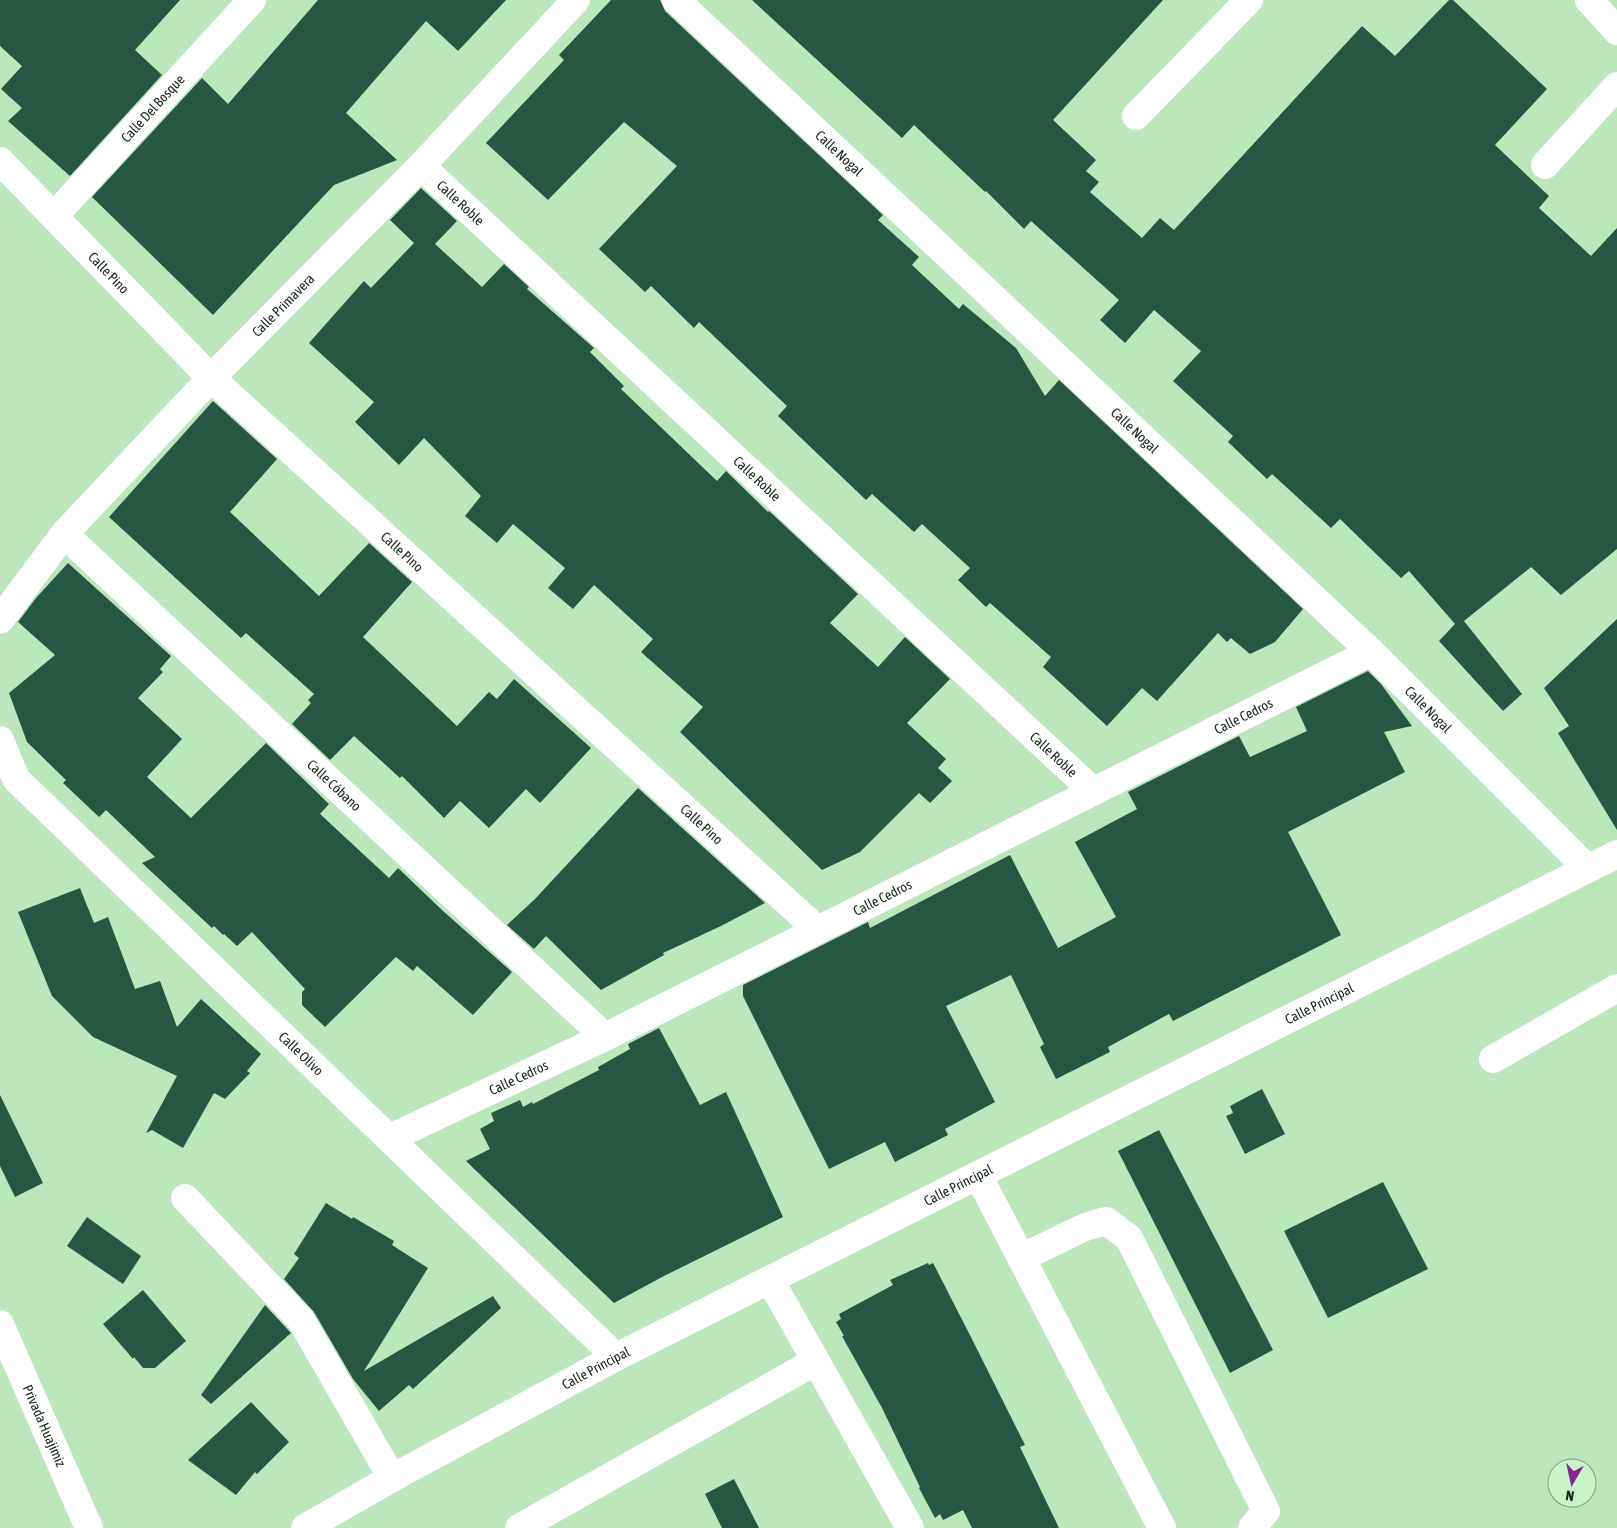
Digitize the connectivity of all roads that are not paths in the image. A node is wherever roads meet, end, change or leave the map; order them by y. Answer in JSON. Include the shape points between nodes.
{"nodes":[{"id":1,"x":252,"y":0,"type":"edge"},
{"id":2,"x":576,"y":0,"type":"edge"},
{"id":3,"x":676,"y":0,"type":"edge"},
{"id":4,"x":1249,"y":0,"type":"edge"},
{"id":5,"x":1589,"y":0,"type":"edge"},
{"id":6,"x":1617,"y":32,"type":"edge"},
{"id":7,"x":1617,"y":86,"type":"edge"},
{"id":8,"x":1136,"y":116,"type":"dead end"},
{"id":9,"x":0,"y":162,"type":"edge"},
{"id":10,"x":420,"y":166,"type":"junction"},
{"id":11,"x":1545,"y":166,"type":"dead end"},
{"id":12,"x":54,"y":216,"type":"junction"},
{"id":13,"x":211,"y":378,"type":"junction"},
{"id":14,"x":64,"y":534,"type":"junction"},
{"id":15,"x":0,"y":620,"type":"edge"},
{"id":16,"x":1371,"y":652,"type":"junction"},
{"id":17,"x":0,"y":740,"type":"edge"},
{"id":18,"x":1093,"y":791,"type":"junction"},
{"id":19,"x":1617,"y":854,"type":"edge"},
{"id":20,"x":1587,"y":868,"type":"junction"},
{"id":21,"x":818,"y":930,"type":"junction"},
{"id":22,"x":1617,"y":988,"type":"edge"},
{"id":23,"x":605,"y":1037,"type":"junction"},
{"id":24,"x":1493,"y":1059,"type":"dead end"},
{"id":25,"x":390,"y":1138,"type":"junction"},
{"id":26,"x":978,"y":1175,"type":"junction"},
{"id":27,"x":185,"y":1198,"type":"dead end"},
{"id":28,"x":1021,"y":1258,"type":"junction"},
{"id":29,"x":770,"y":1280,"type":"junction"},
{"id":30,"x":0,"y":1324,"type":"edge"},
{"id":31,"x":616,"y":1357,"type":"junction"},
{"id":32,"x":816,"y":1361,"type":"junction"},
{"id":33,"x":392,"y":1478,"type":"junction"},
{"id":34,"x":89,"y":1528,"type":"edge"},
{"id":35,"x":305,"y":1528,"type":"edge"},
{"id":36,"x":519,"y":1528,"type":"edge"},
{"id":37,"x":910,"y":1528,"type":"edge"},
{"id":38,"x":1162,"y":1528,"type":"edge"},
{"id":39,"x":1252,"y":1528,"type":"edge"}],
"edges":[{"from":1,"to":12,"type":"street","name":"Calle Del Bosque"},
{"from":2,"to":10,"type":"street","name":"Calle Primavera"},
{"from":3,"to":16,"type":"street","name":"Calle Nogal"},
{"from":4,"to":8,"type":"street"},
{"from":5,"to":6,"type":"street"},
{"from":7,"to":11,"type":"street"},
{"from":9,"to":12,"type":"street","name":"Calle Pino"},
{"from":10,"to":13,"type":"street","name":"Calle Primavera"},
{"from":10,"to":18,"type":"street","name":"Calle Roble"},
{"from":12,"to":13,"type":"street","name":"Calle Pino"},
{"from":13,"to":14,"type":"street","name":"Calle Primavera"},
{"from":13,"to":21,"type":"street","name":"Calle Pino"},
{"from":14,"to":15,"type":"street","name":"Calle Primavera"},
{"from":14,"to":23,"type":"street","name":"Calle Cóbano"},
{"from":16,"to":18,"type":"street","name":"Calle Cedros"},
{"from":16,"to":20,"type":"street","name":"Calle Nogal"},
{"from":17,"to":25,"type":"street","name":"Calle Olivo","via":[[16,778]]},
{"from":18,"to":21,"type":"street","name":"Calle Cedros"},
{"from":19,"to":20,"type":"street","name":"Calle Principal"},
{"from":20,"to":26,"type":"street","name":"Calle Principal"},
{"from":21,"to":23,"type":"street","name":"Calle Cedros"},
{"from":22,"to":24,"type":"street"},
{"from":23,"to":25,"type":"street","name":"Calle Cedros"},
{"from":25,"to":31,"type":"street","name":"Calle Olivo"},
{"from":26,"to":28,"type":"street"},
{"from":26,"to":29,"type":"street","name":"Calle Principal"},
{"from":27,"to":33,"type":"street","via":[[302,1320]]},
{"from":28,"to":38,"type":"street"},
{"from":28,"to":39,"type":"street","via":[[1085,1227],[1106,1221],[1129,1238],[1266,1512]]},
{"from":29,"to":31,"type":"street","name":"Calle Principal"},
{"from":29,"to":32,"type":"street"},
{"from":30,"to":34,"type":"street","name":"Privada Huajimiz"},
{"from":31,"to":33,"type":"street","name":"Calle Principal"},
{"from":32,"to":36,"type":"street"},
{"from":32,"to":37,"type":"street"},
{"from":33,"to":35,"type":"street","name":"Calle Principal"}]}
